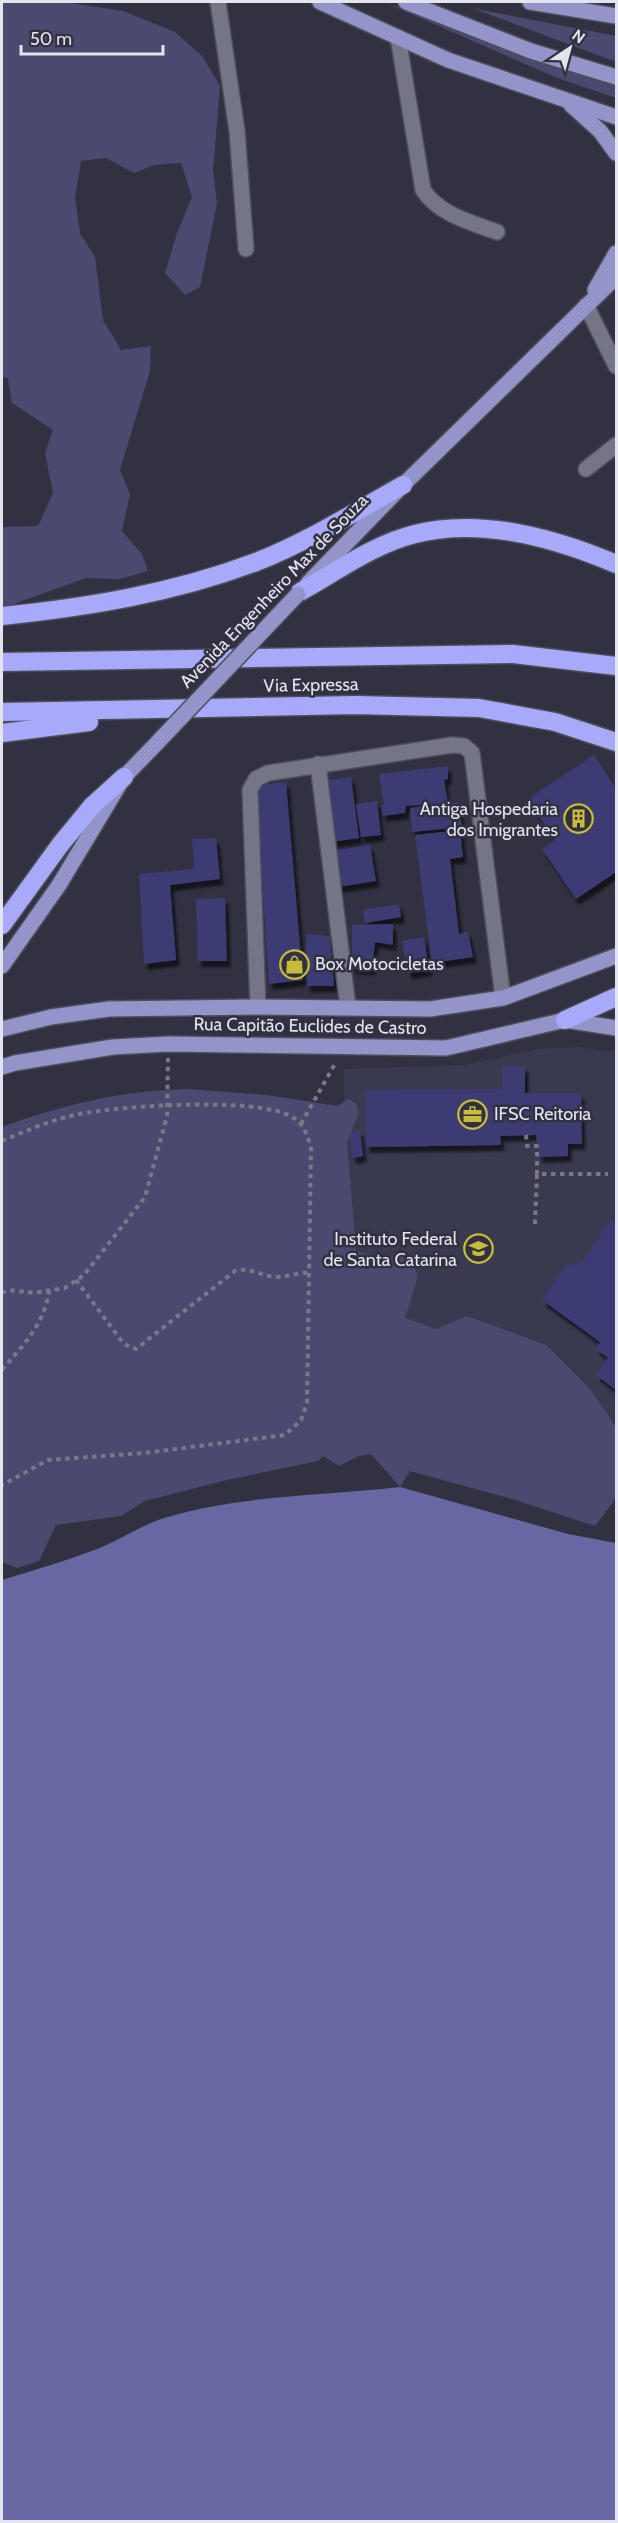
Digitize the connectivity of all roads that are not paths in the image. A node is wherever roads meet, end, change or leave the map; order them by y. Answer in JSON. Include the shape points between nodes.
{"nodes":[{"id":1,"x":218,"y":2,"type":"edge"},
{"id":2,"x":320,"y":2,"type":"edge"},
{"id":3,"x":406,"y":2,"type":"edge"},
{"id":4,"x":530,"y":2,"type":"edge"},
{"id":5,"x":616,"y":16,"type":"edge"},
{"id":6,"x":398,"y":37,"type":"junction"},
{"id":7,"x":616,"y":77,"type":"edge"},
{"id":8,"x":567,"y":101,"type":"junction"},
{"id":9,"x":616,"y":117,"type":"edge"},
{"id":10,"x":616,"y":153,"type":"edge"},
{"id":11,"x":497,"y":232,"type":"dead end"},
{"id":12,"x":246,"y":249,"type":"dead end"},
{"id":13,"x":616,"y":253,"type":"edge"},
{"id":14,"x":616,"y":277,"type":"edge"},
{"id":15,"x":586,"y":305,"type":"junction"},
{"id":16,"x":616,"y":366,"type":"edge"},
{"id":17,"x":616,"y":445,"type":"edge"},
{"id":18,"x":586,"y":469,"type":"dead end"},
{"id":19,"x":403,"y":485,"type":"junction"},
{"id":20,"x":616,"y":564,"type":"edge"},
{"id":21,"x":299,"y":593,"type":"junction"},
{"id":22,"x":2,"y":616,"type":"edge"},
{"id":23,"x":2,"y":662,"type":"edge"},
{"id":24,"x":616,"y":666,"type":"edge"},
{"id":25,"x":258,"y":708,"type":"junction"},
{"id":26,"x":2,"y":712,"type":"edge"},
{"id":27,"x":2,"y":733,"type":"edge"},
{"id":28,"x":616,"y":742,"type":"edge"},
{"id":29,"x":318,"y":764,"type":"junction"},
{"id":30,"x":124,"y":777,"type":"junction"},
{"id":31,"x":2,"y":925,"type":"edge"},
{"id":32,"x":616,"y":956,"type":"edge"},
{"id":33,"x":2,"y":966,"type":"edge"},
{"id":34,"x":616,"y":997,"type":"edge"},
{"id":35,"x":503,"y":998,"type":"junction"},
{"id":36,"x":258,"y":1007,"type":"junction"},
{"id":37,"x":348,"y":1007,"type":"junction"},
{"id":38,"x":565,"y":1020,"type":"junction"},
{"id":39,"x":616,"y":1028,"type":"edge"},
{"id":40,"x":2,"y":1029,"type":"edge"},
{"id":41,"x":2,"y":1067,"type":"edge"}],
"edges":[{"from":1,"to":12,"type":"lane","via":[[237,131]]},
{"from":2,"to":6,"type":"main road"},
{"from":3,"to":7,"type":"main road","via":[[531,51]]},
{"from":4,"to":5,"type":"main road"},
{"from":6,"to":8,"type":"main road","via":[[448,60]]},
{"from":6,"to":11,"type":"lane","via":[[423,190],[431,202],[448,213]]},
{"from":8,"to":9,"type":"main road"},
{"from":8,"to":10,"type":"main road","via":[[600,130]]},
{"from":13,"to":15,"type":"main road"},
{"from":14,"to":15,"type":"main road","name":"Avenida Engenheiro Max de Souza"},
{"from":15,"to":16,"type":"lane"},
{"from":15,"to":19,"type":"main road","name":"Avenida Engenheiro Max de Souza"},
{"from":17,"to":18,"type":"lane"},
{"from":19,"to":21,"type":"main road","name":"Avenida Engenheiro Max de Souza"},
{"from":19,"to":22,"type":"highway","via":[[297,543],[215,576],[145,595]]},
{"from":20,"to":21,"type":"highway","via":[[540,538],[484,529],[447,529],[414,534],[380,546]]},
{"from":21,"to":30,"type":"main road","name":"Avenida Engenheiro Max de Souza","bridge":true},
{"from":23,"to":24,"type":"highway","name":"Via Expressa","via":[[513,654]]},
{"from":25,"to":26,"type":"highway","name":"Via Expressa"},
{"from":25,"to":27,"type":"highway"},
{"from":25,"to":28,"type":"highway","name":"Via Expressa","via":[[479,708],[555,722]]},
{"from":29,"to":35,"type":"lane","via":[[452,745],[464,746],[472,753]]},
{"from":29,"to":36,"type":"lane","via":[[268,773],[256,779],[250,790]]},
{"from":29,"to":37,"type":"lane"},
{"from":30,"to":31,"type":"highway","via":[[73,830]]},
{"from":30,"to":33,"type":"main road","name":"Avenida Engenheiro Max de Souza","via":[[59,885]]},
{"from":32,"to":35,"type":"main road","name":"Rua Capitão Euclides de Castro"},
{"from":34,"to":38,"type":"highway"},
{"from":35,"to":37,"type":"main road","name":"Rua Capitão Euclides de Castro","via":[[430,1009]]},
{"from":36,"to":37,"type":"main road","name":"Rua Capitão Euclides de Castro"},
{"from":36,"to":40,"type":"main road","name":"Rua Capitão Euclides de Castro","via":[[109,1009]]},
{"from":38,"to":39,"type":"main road","name":"Rua Capitão Euclides de Castro"},
{"from":38,"to":41,"type":"main road","name":"Rua Capitão Euclides de Castro","via":[[446,1047],[168,1044],[113,1047]]}]}
